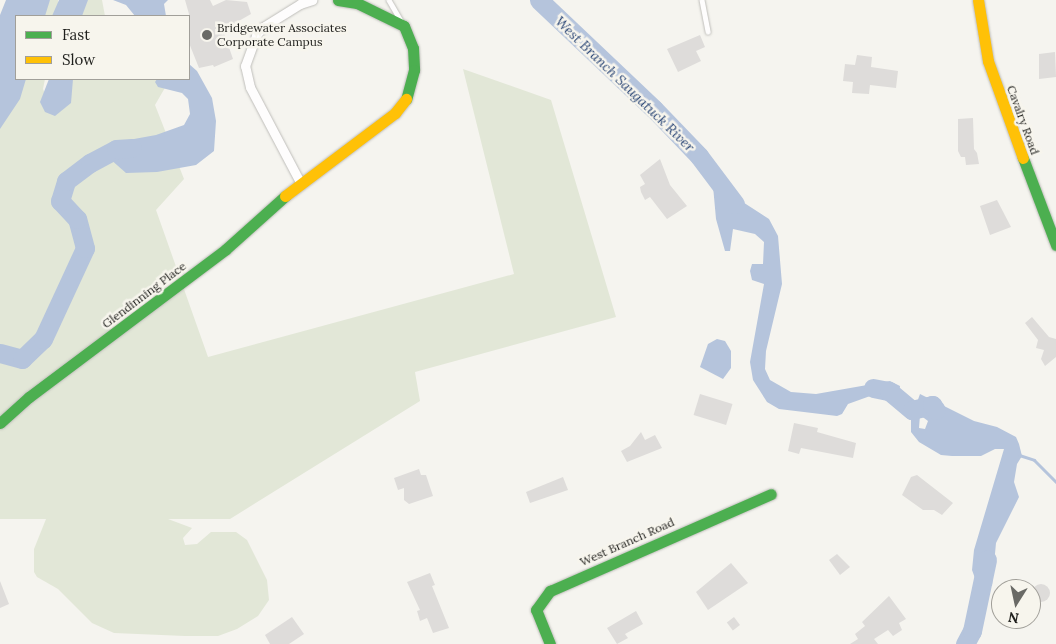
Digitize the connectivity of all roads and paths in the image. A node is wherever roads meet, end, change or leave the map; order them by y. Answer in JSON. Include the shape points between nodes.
{"nodes":[{"id":1,"x":310,"y":0,"type":"edge"},
{"id":2,"x":338,"y":0,"type":"edge"},
{"id":3,"x":389,"y":0,"type":"edge"},
{"id":4,"x":702,"y":0,"type":"edge"},
{"id":5,"x":978,"y":0,"type":"edge"},
{"id":6,"x":404,"y":26,"type":"junction"},
{"id":7,"x":708,"y":32,"type":"dead end"},
{"id":8,"x":300,"y":182,"type":"junction"},
{"id":9,"x":1056,"y":245,"type":"edge"},
{"id":10,"x":0,"y":423,"type":"edge"},
{"id":11,"x":771,"y":494,"type":"dead end"},
{"id":12,"x":550,"y":644,"type":"edge"}],
"edges":[{"from":1,"to":8,"type":"street","via":[[263,28],[256,36],[245,66],[250,87]]},
{"from":2,"to":6,"type":"street","via":[[357,3]]},
{"from":3,"to":6,"type":"lane"},
{"from":4,"to":7,"type":"lane"},
{"from":5,"to":9,"type":"street","name":"Cavalry Road","via":[[988,61]]},
{"from":6,"to":8,"type":"street","name":"Glendinning Place","via":[[413,48],[414,70],[409,96],[395,113]]},
{"from":8,"to":10,"type":"street","name":"Glendinning Place","via":[[226,250],[23,401]]},
{"from":11,"to":12,"type":"street","name":"West Branch Road","via":[[550,591],[536,610]]}]}
